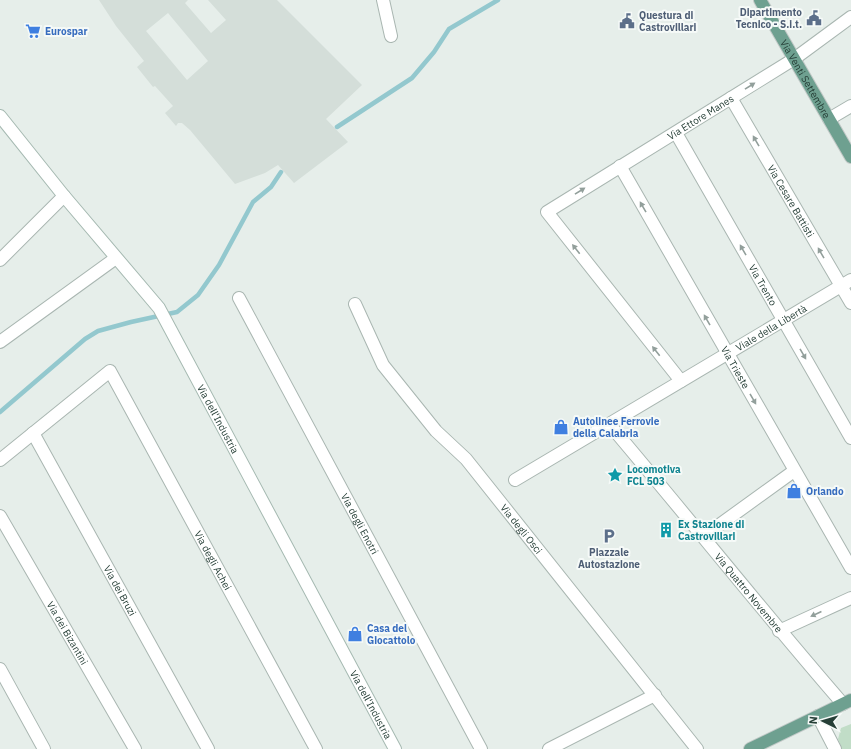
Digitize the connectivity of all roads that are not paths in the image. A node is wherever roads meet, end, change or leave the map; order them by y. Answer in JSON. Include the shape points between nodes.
{"nodes":[{"id":1,"x":383,"y":0,"type":"edge"},
{"id":2,"x":760,"y":0,"type":"edge"},
{"id":3,"x":850,"y":19,"type":"edge"},
{"id":4,"x":391,"y":36,"type":"dead end"},
{"id":5,"x":794,"y":59,"type":"junction"},
{"id":6,"x":731,"y":98,"type":"junction"},
{"id":7,"x":851,"y":106,"type":"edge"},
{"id":8,"x":829,"y":119,"type":"junction"},
{"id":9,"x":2,"y":122,"type":"edge"},
{"id":10,"x":676,"y":133,"type":"junction"},
{"id":11,"x":851,"y":157,"type":"edge"},
{"id":12,"x":620,"y":166,"type":"junction"},
{"id":13,"x":64,"y":196,"type":"junction"},
{"id":14,"x":116,"y":258,"type":"junction"},
{"id":15,"x":0,"y":260,"type":"edge"},
{"id":16,"x":846,"y":283,"type":"edge"},
{"id":17,"x":239,"y":298,"type":"dead end"},
{"id":18,"x":851,"y":303,"type":"edge"},
{"id":19,"x":355,"y":304,"type":"dead end"},
{"id":20,"x":784,"y":320,"type":"junction"},
{"id":21,"x":0,"y":342,"type":"edge"},
{"id":22,"x":727,"y":353,"type":"junction"},
{"id":23,"x":681,"y":381,"type":"junction"},
{"id":24,"x":609,"y":424,"type":"junction"},
{"id":25,"x":33,"y":432,"type":"junction"},
{"id":26,"x":851,"y":438,"type":"edge"},
{"id":27,"x":0,"y":460,"type":"edge"},
{"id":28,"x":794,"y":471,"type":"junction"},
{"id":29,"x":515,"y":480,"type":"dead end"},
{"id":30,"x":0,"y":516,"type":"edge"},
{"id":31,"x":704,"y":536,"type":"junction"},
{"id":32,"x":851,"y":568,"type":"edge"},
{"id":33,"x":851,"y":598,"type":"edge"},
{"id":34,"x":779,"y":630,"type":"junction"},
{"id":35,"x":0,"y":669,"type":"edge"},
{"id":36,"x":655,"y":695,"type":"junction"},
{"id":37,"x":847,"y":702,"type":"edge"},
{"id":38,"x":818,"y":716,"type":"junction"},
{"id":39,"x":44,"y":749,"type":"edge"},
{"id":40,"x":135,"y":749,"type":"edge"},
{"id":41,"x":208,"y":749,"type":"edge"},
{"id":42,"x":316,"y":749,"type":"edge"},
{"id":43,"x":395,"y":749,"type":"edge"},
{"id":44,"x":481,"y":749,"type":"edge"},
{"id":45,"x":549,"y":749,"type":"edge"},
{"id":46,"x":697,"y":749,"type":"edge"},
{"id":47,"x":750,"y":749,"type":"edge"},
{"id":48,"x":835,"y":749,"type":"edge"}],
"edges":[{"from":1,"to":4,"type":"street"},
{"from":2,"to":5,"type":"main road","name":"Via Venti Settembre"},
{"from":3,"to":5,"type":"street","name":"Via Ettore Manes"},
{"from":6,"to":5,"type":"street","name":"Via Ettore Manes","one_way":true},
{"from":5,"to":8,"type":"main road","name":"Via Venti Settembre"},
{"from":6,"to":10,"type":"street","name":"Via Ettore Manes"},
{"from":16,"to":6,"type":"street","name":"Via Cesare Battisti","one_way":true},
{"from":7,"to":8,"type":"street"},
{"from":8,"to":11,"type":"main road","name":"Via Venti Settembre"},
{"from":9,"to":13,"type":"street","name":"Via dell'Industria"},
{"from":10,"to":12,"type":"street","name":"Via Ettore Manes"},
{"from":20,"to":10,"type":"street","name":"Via Trento","one_way":true},
{"from":22,"to":12,"type":"street","name":"Via Trieste","one_way":true},
{"from":23,"to":12,"type":"street","name":"Via Ettore Manes","one_way":true,"via":[[547,212]]},
{"from":13,"to":14,"type":"street","name":"Via dell'Industria"},
{"from":13,"to":15,"type":"street"},
{"from":14,"to":21,"type":"street"},
{"from":14,"to":43,"type":"street","name":"Via dell'Industria","via":[[159,308],[168,323]]},
{"from":16,"to":18,"type":"street","name":"Via Cesare Battisti"},
{"from":16,"to":20,"type":"street","name":"Viale della Libertà"},
{"from":17,"to":44,"type":"street","name":"Via degli Enotri"},
{"from":19,"to":36,"type":"street","name":"Via degli Osci","via":[[384,365],[436,431],[466,459]]},
{"from":20,"to":22,"type":"street","name":"Viale della Libertà"},
{"from":20,"to":26,"type":"street","name":"Via Trento","one_way":true},
{"from":22,"to":23,"type":"street","name":"Viale della Libertà"},
{"from":22,"to":28,"type":"street","name":"Via Trieste","one_way":true},
{"from":23,"to":24,"type":"street","name":"Viale della Libertà"},
{"from":24,"to":29,"type":"street","name":"Viale della Libertà"},
{"from":24,"to":31,"type":"street","name":"Via Quattro Novembre"},
{"from":25,"to":27,"type":"street"},
{"from":25,"to":41,"type":"street","name":"Via dei Bruzi"},
{"from":25,"to":42,"type":"street","name":"Via degli Achei","via":[[110,371]]},
{"from":28,"to":31,"type":"street"},
{"from":28,"to":32,"type":"street","name":"Via Trieste"},
{"from":30,"to":40,"type":"street","name":"Via dei Bizantini"},
{"from":31,"to":34,"type":"street","name":"Via Quattro Novembre"},
{"from":33,"to":34,"type":"street","one_way":true},
{"from":34,"to":37,"type":"street","name":"Via Quattro Novembre"},
{"from":35,"to":39,"type":"street"},
{"from":36,"to":45,"type":"street"},
{"from":36,"to":46,"type":"street","name":"Via degli Osci"},
{"from":37,"to":38,"type":"main road"},
{"from":38,"to":47,"type":"main road"},
{"from":38,"to":48,"type":"street"}]}
